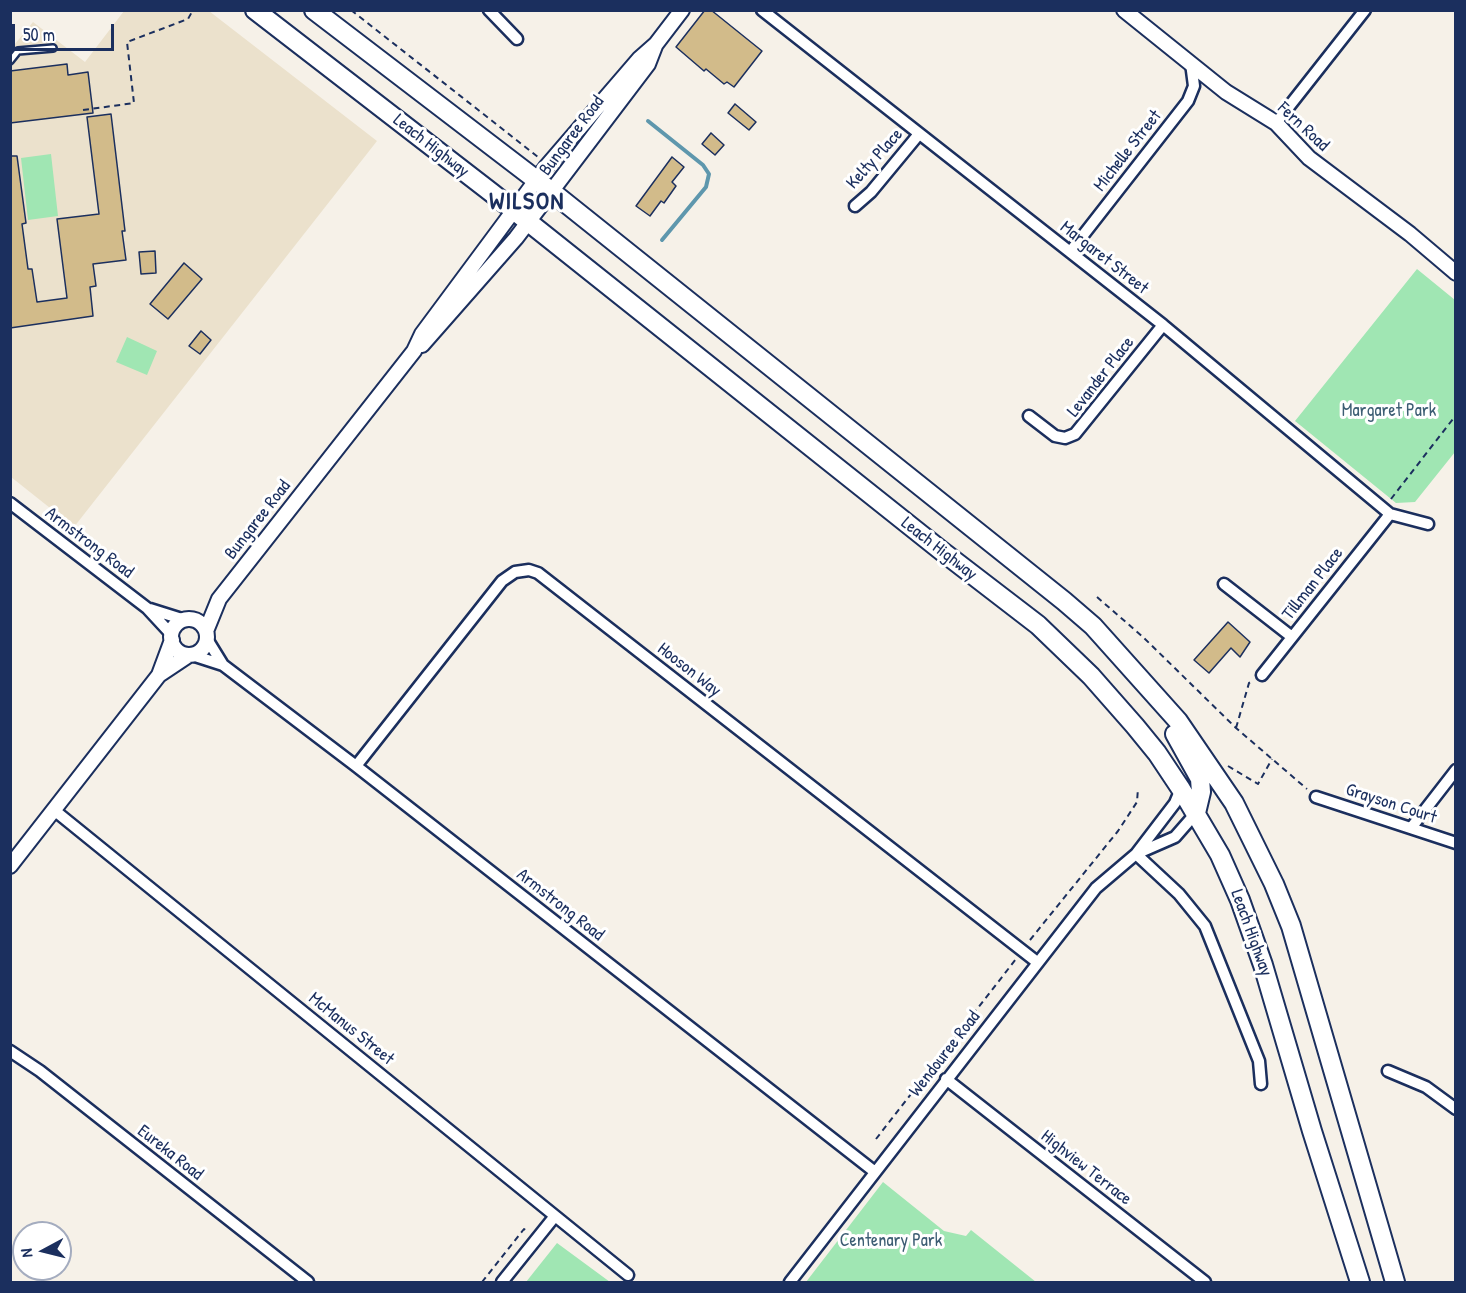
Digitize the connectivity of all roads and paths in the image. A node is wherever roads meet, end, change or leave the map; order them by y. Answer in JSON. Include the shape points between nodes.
{"nodes":[{"id":1,"x":193,"y":10,"type":"edge"},
{"id":2,"x":255,"y":10,"type":"edge"},
{"id":3,"x":314,"y":10,"type":"edge"},
{"id":4,"x":351,"y":10,"type":"edge"},
{"id":5,"x":489,"y":10,"type":"edge"},
{"id":6,"x":682,"y":10,"type":"edge"},
{"id":7,"x":762,"y":10,"type":"edge"},
{"id":8,"x":1124,"y":10,"type":"edge"},
{"id":9,"x":1365,"y":10,"type":"edge"},
{"id":10,"x":517,"y":39,"type":"dead end"},
{"id":11,"x":656,"y":44,"type":"junction"},
{"id":12,"x":53,"y":48,"type":"dead end"},
{"id":13,"x":10,"y":61,"type":"edge"},
{"id":14,"x":1191,"y":63,"type":"junction"},
{"id":15,"x":83,"y":110,"type":"dead end"},
{"id":16,"x":1276,"y":123,"type":"junction"},
{"id":17,"x":919,"y":134,"type":"junction"},
{"id":18,"x":539,"y":158,"type":"dead end"},
{"id":19,"x":537,"y":180,"type":"junction"},
{"id":20,"x":552,"y":192,"type":"junction"},
{"id":21,"x":855,"y":206,"type":"dead end"},
{"id":22,"x":513,"y":210,"type":"junction"},
{"id":23,"x":528,"y":222,"type":"junction"},
{"id":24,"x":1070,"y":252,"type":"junction"},
{"id":25,"x":1455,"y":273,"type":"edge"},
{"id":26,"x":1163,"y":325,"type":"junction"},
{"id":27,"x":414,"y":351,"type":"junction"},
{"id":28,"x":1029,"y":416,"type":"dead end"},
{"id":29,"x":1455,"y":416,"type":"edge"},
{"id":30,"x":10,"y":503,"type":"edge"},
{"id":31,"x":1387,"y":511,"type":"junction"},
{"id":32,"x":1428,"y":524,"type":"dead end"},
{"id":33,"x":1224,"y":584,"type":"dead end"},
{"id":34,"x":1096,"y":597,"type":"dead end"},
{"id":35,"x":219,"y":599,"type":"junction"},
{"id":36,"x":147,"y":608,"type":"junction"},
{"id":37,"x":188,"y":619,"type":"junction"},
{"id":38,"x":207,"y":635,"type":"junction"},
{"id":39,"x":172,"y":637,"type":"junction"},
{"id":40,"x":1292,"y":637,"type":"junction"},
{"id":41,"x":191,"y":655,"type":"junction"},
{"id":42,"x":223,"y":665,"type":"junction"},
{"id":43,"x":1133,"y":670,"type":"junction"},
{"id":44,"x":159,"y":675,"type":"junction"},
{"id":45,"x":1262,"y":675,"type":"joint"},
{"id":46,"x":1236,"y":728,"type":"junction"},
{"id":47,"x":1272,"y":759,"type":"junction"},
{"id":48,"x":356,"y":766,"type":"junction"},
{"id":49,"x":1455,"y":770,"type":"edge"},
{"id":50,"x":1230,"y":775,"type":"dead end"},
{"id":51,"x":1138,"y":788,"type":"dead end"},
{"id":52,"x":1181,"y":789,"type":"junction"},
{"id":53,"x":1316,"y":797,"type":"joint"},
{"id":54,"x":54,"y":810,"type":"junction"},
{"id":55,"x":1196,"y":813,"type":"junction"},
{"id":56,"x":1411,"y":828,"type":"junction"},
{"id":57,"x":1455,"y":843,"type":"edge"},
{"id":58,"x":1136,"y":854,"type":"junction"},
{"id":59,"x":10,"y":866,"type":"edge"},
{"id":60,"x":1022,"y":951,"type":"junction"},
{"id":61,"x":1037,"y":962,"type":"junction"},
{"id":62,"x":10,"y":1050,"type":"edge"},
{"id":63,"x":1388,"y":1071,"type":"dead end"},
{"id":64,"x":946,"y":1079,"type":"junction"},
{"id":65,"x":1261,"y":1084,"type":"dead end"},
{"id":66,"x":1455,"y":1108,"type":"edge"},
{"id":67,"x":876,"y":1139,"type":"dead end"},
{"id":68,"x":875,"y":1172,"type":"junction"},
{"id":69,"x":555,"y":1216,"type":"junction"},
{"id":70,"x":628,"y":1275,"type":"dead end"},
{"id":71,"x":1359,"y":1280,"type":"edge"},
{"id":72,"x":308,"y":1282,"type":"edge"},
{"id":73,"x":502,"y":1282,"type":"edge"},
{"id":74,"x":790,"y":1282,"type":"edge"},
{"id":75,"x":1205,"y":1282,"type":"edge"},
{"id":76,"x":1395,"y":1282,"type":"edge"}],
"edges":[{"from":1,"to":15,"type":"path","via":[[188,18],[127,42],[134,103]]},
{"from":2,"to":22,"type":"highway","name":"Leach Highway"},
{"from":3,"to":19,"type":"highway","name":"Leach Highway"},
{"from":4,"to":18,"type":"path"},
{"from":5,"to":10,"type":"street"},
{"from":6,"to":11,"type":"street","name":"Bungaree Road"},
{"from":7,"to":17,"type":"street","name":"Margaret Street"},
{"from":8,"to":14,"type":"street","name":"Fern Road"},
{"from":9,"to":16,"type":"street"},
{"from":11,"to":19,"type":"street","name":"Bungaree Road","via":[[578,128]]},
{"from":11,"to":20,"type":"street","name":"Bungaree Road","via":[[648,64]]},
{"from":12,"to":13,"type":"lane","via":[[18,51]]},
{"from":14,"to":16,"type":"street","name":"Fern Road","via":[[1226,92]]},
{"from":14,"to":24,"type":"street","name":"Michelle Street","via":[[1194,86],[1188,101]]},
{"from":16,"to":25,"type":"street","name":"Fern Road","via":[[1314,162]]},
{"from":17,"to":21,"type":"street","name":"Kelty Place"},
{"from":17,"to":24,"type":"street","name":"Margaret Street"},
{"from":19,"to":20,"type":"highway","name":"Leach Highway"},
{"from":19,"to":22,"type":"street","name":"Bungaree Road"},
{"from":20,"to":23,"type":"street","name":"Bungaree Road"},
{"from":20,"to":43,"type":"highway","name":"Leach Highway","via":[[1064,601]]},
{"from":22,"to":23,"type":"highway","name":"Leach Highway"},
{"from":22,"to":27,"type":"street","name":"Bungaree Road","via":[[422,334]]},
{"from":23,"to":27,"type":"street","name":"Bungaree Road","via":[[428,340]]},
{"from":23,"to":52,"type":"highway","name":"Leach Highway","via":[[1038,625],[1135,726]]},
{"from":24,"to":26,"type":"street","name":"Margaret Street"},
{"from":26,"to":28,"type":"street","name":"Levander Place","via":[[1075,435],[1055,436]]},
{"from":26,"to":31,"type":"street","name":"Margaret Street"},
{"from":27,"to":35,"type":"street","name":"Bungaree Road"},
{"from":29,"to":31,"type":"path"},
{"from":30,"to":36,"type":"street","name":"Armstrong Road"},
{"from":31,"to":32,"type":"street","name":"Margaret Street"},
{"from":31,"to":40,"type":"street","name":"Tillman Place"},
{"from":33,"to":40,"type":"street"},
{"from":34,"to":46,"type":"path"},
{"from":35,"to":37,"type":"street","name":"Bungaree Road"},
{"from":35,"to":38,"type":"street","name":"Bungaree Road"},
{"from":36,"to":37,"type":"street","name":"Armstrong Road"},
{"from":36,"to":39,"type":"street","name":"Armstrong Road"},
{"from":37,"to":38,"type":"street","via":[[200,622]]},
{"from":37,"to":39,"type":"street","via":[[176,625]]},
{"from":38,"to":41,"type":"street","via":[[202,649]]},
{"from":38,"to":42,"type":"street","name":"Armstrong Road"},
{"from":39,"to":41,"type":"street","via":[[178,651]]},
{"from":39,"to":44,"type":"street"},
{"from":40,"to":45,"type":"street","name":"Tillman Place"},
{"from":41,"to":42,"type":"street","name":"Armstrong Road"},
{"from":41,"to":44,"type":"street"},
{"from":42,"to":48,"type":"street","name":"Armstrong Road"},
{"from":43,"to":55,"type":"highway","via":[[1200,779]]},
{"from":43,"to":76,"type":"highway","name":"Leach Highway","via":[[1179,721],[1234,803],[1274,884],[1306,975]]},
{"from":44,"to":54,"type":"street"},
{"from":45,"to":46,"type":"path","via":[[1249,683]]},
{"from":46,"to":47,"type":"path"},
{"from":47,"to":50,"type":"path","via":[[1258,783],[1225,766]]},
{"from":47,"to":53,"type":"path"},
{"from":48,"to":60,"type":"street","name":"Hooson Way","via":[[502,581],[515,572],[529,570],[538,573]]},
{"from":48,"to":68,"type":"street","name":"Armstrong Road"},
{"from":49,"to":56,"type":"street"},
{"from":51,"to":60,"type":"path","via":[[1137,802],[1118,831]]},
{"from":52,"to":55,"type":"highway","name":"Leach Highway"},
{"from":52,"to":58,"type":"street","name":"Wendouree Road","via":[[1175,803]]},
{"from":53,"to":56,"type":"street","name":"Grayson Court"},
{"from":54,"to":59,"type":"street"},
{"from":54,"to":69,"type":"street","name":"McManus Street"},
{"from":55,"to":58,"type":"street","name":"Wendouree Road","via":[[1175,837]]},
{"from":55,"to":71,"type":"highway","name":"Leach Highway","via":[[1240,900],[1263,965]]},
{"from":56,"to":57,"type":"street","name":"Grayson Court"},
{"from":58,"to":61,"type":"street","name":"Wendouree Road","via":[[1096,888]]},
{"from":58,"to":65,"type":"street","via":[[1179,894],[1205,926],[1256,1052]]},
{"from":60,"to":61,"type":"street","name":"Hooson Way"},
{"from":60,"to":67,"type":"path"},
{"from":61,"to":64,"type":"street","name":"Wendouree Road"},
{"from":62,"to":72,"type":"street","name":"Eureka Road"},
{"from":63,"to":66,"type":"street","via":[[1426,1087]]},
{"from":64,"to":68,"type":"street","name":"Wendouree Road"},
{"from":64,"to":75,"type":"street","name":"Highview Terrace"},
{"from":68,"to":74,"type":"street","name":"Wendouree Road"},
{"from":69,"to":70,"type":"street","name":"McManus Street"},
{"from":69,"to":73,"type":"street"}]}
